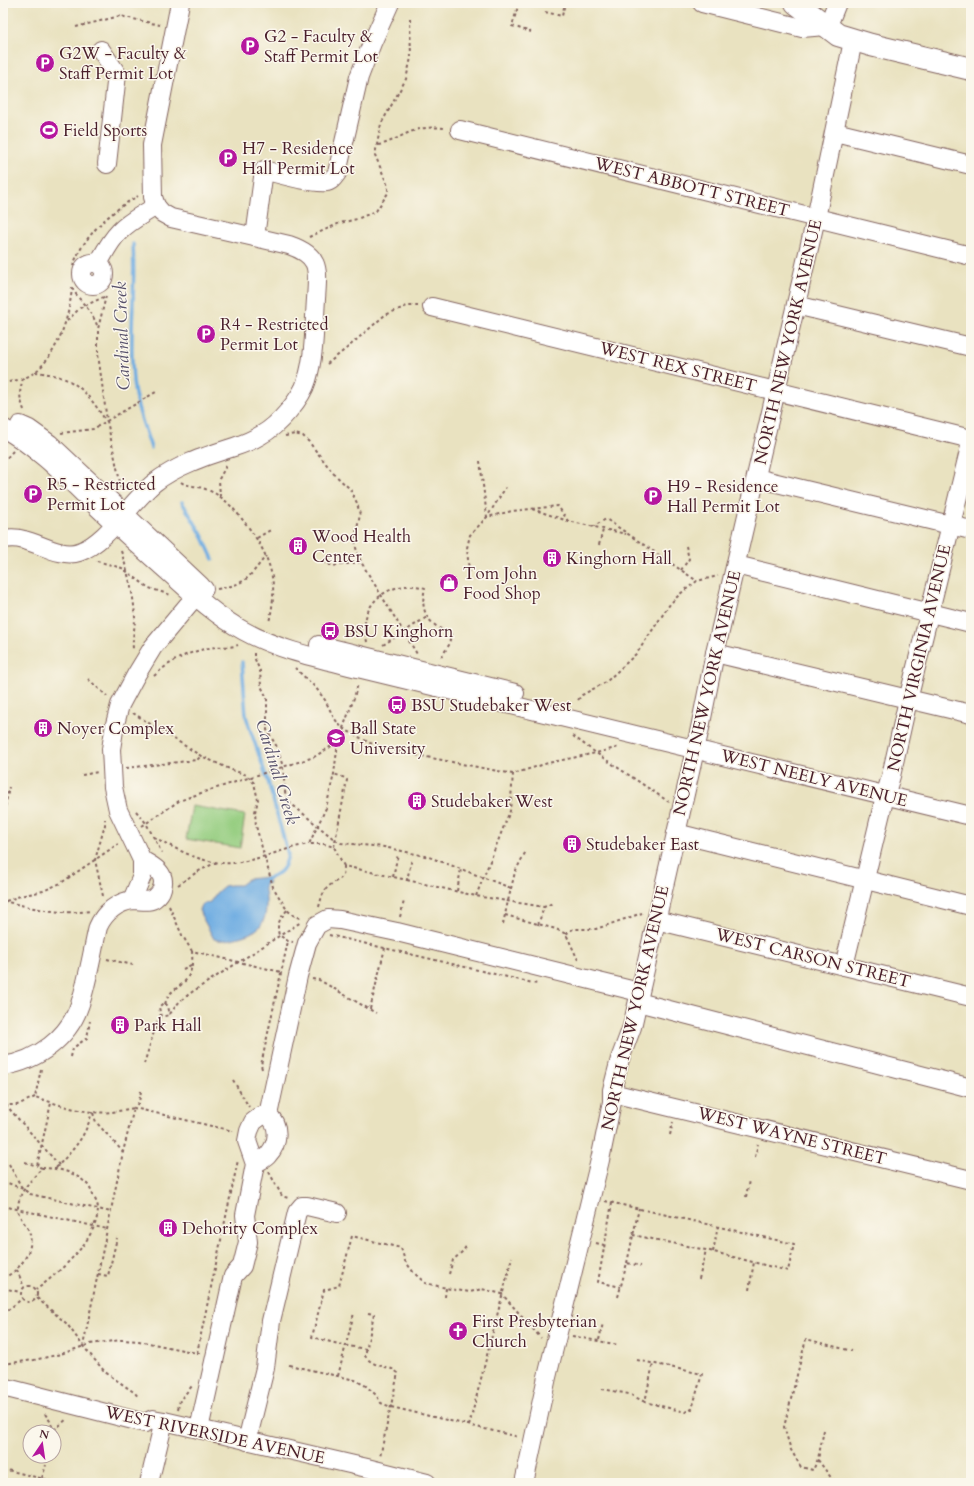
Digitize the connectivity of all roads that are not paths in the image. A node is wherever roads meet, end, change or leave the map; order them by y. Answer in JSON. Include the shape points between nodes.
{"nodes":[{"id":1,"x":180,"y":3,"type":"edge"},
{"id":2,"x":390,"y":3,"type":"edge"},
{"id":3,"x":702,"y":3,"type":"edge"},
{"id":4,"x":796,"y":3,"type":"edge"},
{"id":5,"x":836,"y":3,"type":"edge"},
{"id":6,"x":825,"y":26,"type":"junction"},
{"id":7,"x":853,"y":40,"type":"junction"},
{"id":8,"x":101,"y":50,"type":"dead end"},
{"id":9,"x":971,"y":69,"type":"edge"},
{"id":10,"x":460,"y":130,"type":"road end"},
{"id":11,"x":834,"y":132,"type":"junction"},
{"id":12,"x":107,"y":164,"type":"dead end"},
{"id":13,"x":971,"y":165,"type":"edge"},
{"id":14,"x":156,"y":206,"type":"junction"},
{"id":15,"x":816,"y":218,"type":"junction"},
{"id":16,"x":255,"y":238,"type":"junction"},
{"id":17,"x":971,"y":256,"type":"edge"},
{"id":18,"x":98,"y":264,"type":"dead end"},
{"id":19,"x":796,"y":305,"type":"junction"},
{"id":20,"x":432,"y":306,"type":"road end"},
{"id":21,"x":971,"y":347,"type":"edge"},
{"id":22,"x":775,"y":391,"type":"junction"},
{"id":23,"x":3,"y":418,"type":"edge"},
{"id":24,"x":3,"y":428,"type":"edge"},
{"id":25,"x":971,"y":439,"type":"edge"},
{"id":26,"x":971,"y":443,"type":"edge"},
{"id":27,"x":756,"y":478,"type":"junction"},
{"id":28,"x":120,"y":511,"type":"junction"},
{"id":29,"x":951,"y":525,"type":"junction"},
{"id":30,"x":971,"y":530,"type":"edge"},
{"id":31,"x":3,"y":539,"type":"edge"},
{"id":32,"x":729,"y":571,"type":"junction"},
{"id":33,"x":205,"y":591,"type":"junction"},
{"id":34,"x":929,"y":612,"type":"junction"},
{"id":35,"x":971,"y":623,"type":"edge"},
{"id":36,"x":715,"y":653,"type":"junction"},
{"id":37,"x":908,"y":700,"type":"junction"},
{"id":38,"x":971,"y":714,"type":"edge"},
{"id":39,"x":697,"y":744,"type":"junction"},
{"id":40,"x":887,"y":790,"type":"junction"},
{"id":41,"x":971,"y":804,"type":"edge"},
{"id":42,"x":971,"y":816,"type":"edge"},
{"id":43,"x":676,"y":834,"type":"junction"},
{"id":44,"x":865,"y":880,"type":"junction"},
{"id":45,"x":971,"y":906,"type":"edge"},
{"id":46,"x":650,"y":919,"type":"junction"},
{"id":47,"x":844,"y":966,"type":"junction"},
{"id":48,"x":638,"y":997,"type":"junction"},
{"id":49,"x":971,"y":997,"type":"edge"},
{"id":50,"x":3,"y":1066,"type":"edge"},
{"id":51,"x":971,"y":1088,"type":"edge"},
{"id":52,"x":612,"y":1093,"type":"junction"},
{"id":53,"x":268,"y":1115,"type":"junction"},
{"id":54,"x":262,"y":1168,"type":"junction"},
{"id":55,"x":971,"y":1180,"type":"edge"},
{"id":56,"x":337,"y":1213,"type":"dead end"},
{"id":57,"x":3,"y":1376,"type":"edge"},
{"id":58,"x":3,"y":1388,"type":"edge"},
{"id":59,"x":159,"y":1420,"type":"junction"},
{"id":60,"x":199,"y":1429,"type":"junction"},
{"id":61,"x":247,"y":1441,"type":"junction"},
{"id":62,"x":149,"y":1483,"type":"edge"},
{"id":63,"x":427,"y":1483,"type":"edge"},
{"id":64,"x":524,"y":1483,"type":"edge"}],
"edges":[{"from":1,"to":14,"type":"street","via":[[152,145],[153,196]]},
{"from":2,"to":16,"type":"street","via":[[359,77],[337,173],[325,183],[264,170]]},
{"from":3,"to":6,"type":"street","via":[[802,28]]},
{"from":4,"to":6,"type":"main road"},
{"from":5,"to":6,"type":"street"},
{"from":6,"to":7,"type":"main road","via":[[838,35]]},
{"from":7,"to":9,"type":"main road"},
{"from":7,"to":11,"type":"street","name":"NORTH NEW YORK AVENUE"},
{"from":8,"to":12,"type":"street","via":[[116,74]]},
{"from":10,"to":15,"type":"street","name":"WEST ABBOTT STREET"},
{"from":11,"to":13,"type":"street"},
{"from":11,"to":15,"type":"street","name":"NORTH NEW YORK AVENUE"},
{"from":14,"to":16,"type":"street","via":[[171,218]]},
{"from":14,"to":18,"type":"street","via":[[120,231]]},
{"from":15,"to":17,"type":"street","name":"WEST ABBOTT STREET"},
{"from":15,"to":19,"type":"street","name":"NORTH NEW YORK AVENUE"},
{"from":16,"to":28,"type":"street","via":[[298,248],[314,261],[317,276],[313,342],[307,380],[302,393],[285,415],[262,435],[173,471]]},
{"from":19,"to":21,"type":"street"},
{"from":19,"to":22,"type":"street","name":"NORTH NEW YORK AVENUE"},
{"from":20,"to":22,"type":"street","name":"WEST REX STREET"},
{"from":22,"to":25,"type":"street","name":"WEST REX STREET"},
{"from":22,"to":27,"type":"street","name":"NORTH NEW YORK AVENUE"},
{"from":23,"to":28,"type":"street","name":"WEST NEELY AVENUE","via":[[29,430],[50,444]]},
{"from":24,"to":28,"type":"street","name":"WEST NEELY AVENUE"},
{"from":26,"to":29,"type":"street","name":"NORTH VIRGINIA AVENUE"},
{"from":27,"to":29,"type":"street"},
{"from":27,"to":32,"type":"street","name":"NORTH NEW YORK AVENUE"},
{"from":28,"to":31,"type":"street","via":[[91,548],[77,553],[63,553],[23,540]]},
{"from":28,"to":33,"type":"street","name":"WEST NEELY AVENUE"},
{"from":29,"to":30,"type":"street"},
{"from":29,"to":34,"type":"street","name":"NORTH VIRGINIA AVENUE"},
{"from":32,"to":34,"type":"street"},
{"from":32,"to":36,"type":"street","name":"NORTH NEW YORK AVENUE"},
{"from":33,"to":39,"type":"street","name":"WEST NEELY AVENUE","via":[[217,615],[274,645],[369,671]]},
{"from":33,"to":50,"type":"street","via":[[172,624],[149,653],[120,705],[115,724],[111,749],[113,787],[118,810],[142,860],[142,876],[132,900],[110,910],[102,918],[80,1005],[66,1030],[39,1054],[20,1063]]},
{"from":34,"to":35,"type":"street"},
{"from":34,"to":37,"type":"street","name":"NORTH VIRGINIA AVENUE"},
{"from":36,"to":37,"type":"street"},
{"from":36,"to":39,"type":"street","name":"NORTH NEW YORK AVENUE"},
{"from":37,"to":38,"type":"street"},
{"from":37,"to":40,"type":"street","name":"NORTH VIRGINIA AVENUE"},
{"from":39,"to":40,"type":"street","name":"WEST NEELY AVENUE"},
{"from":39,"to":43,"type":"street","name":"NORTH NEW YORK AVENUE"},
{"from":40,"to":41,"type":"street","name":"WEST NEELY AVENUE"},
{"from":40,"to":42,"type":"street","name":"WEST NEELY AVENUE"},
{"from":40,"to":44,"type":"street","name":"NORTH VIRGINIA AVENUE"},
{"from":43,"to":44,"type":"street"},
{"from":43,"to":46,"type":"street","name":"NORTH NEW YORK AVENUE"},
{"from":44,"to":45,"type":"street"},
{"from":44,"to":47,"type":"street","name":"NORTH VIRGINIA AVENUE"},
{"from":46,"to":47,"type":"street","name":"WEST CARSON STREET"},
{"from":46,"to":48,"type":"street","name":"NORTH NEW YORK AVENUE"},
{"from":47,"to":49,"type":"street","name":"WEST CARSON STREET"},
{"from":48,"to":51,"type":"street"},
{"from":48,"to":52,"type":"street","name":"NORTH NEW YORK AVENUE","via":[[632,1027],[620,1058]]},
{"from":48,"to":53,"type":"street","via":[[397,932],[328,919],[314,929],[307,943]]},
{"from":52,"to":55,"type":"street","name":"WEST WAYNE STREET"},
{"from":52,"to":64,"type":"street","name":"NORTH NEW YORK AVENUE","via":[[600,1160]]},
{"from":53,"to":54,"type":"street","via":[[274,1120],[277,1137]]},
{"from":53,"to":54,"type":"street","via":[[261,1116],[253,1122],[247,1141]]},
{"from":54,"to":60,"type":"street","via":[[245,1215],[248,1242],[242,1266],[233,1276]]},
{"from":56,"to":61,"type":"street","via":[[307,1206],[302,1206],[297,1212],[273,1313],[265,1368]]},
{"from":57,"to":59,"type":"street","via":[[148,1412]]},
{"from":58,"to":59,"type":"street","name":"WEST RIVERSIDE AVENUE","via":[[145,1422]]},
{"from":59,"to":60,"type":"street","name":"WEST RIVERSIDE AVENUE"},
{"from":59,"to":62,"type":"street"},
{"from":60,"to":61,"type":"street","name":"WEST RIVERSIDE AVENUE"},
{"from":61,"to":63,"type":"street","name":"WEST RIVERSIDE AVENUE"}]}
